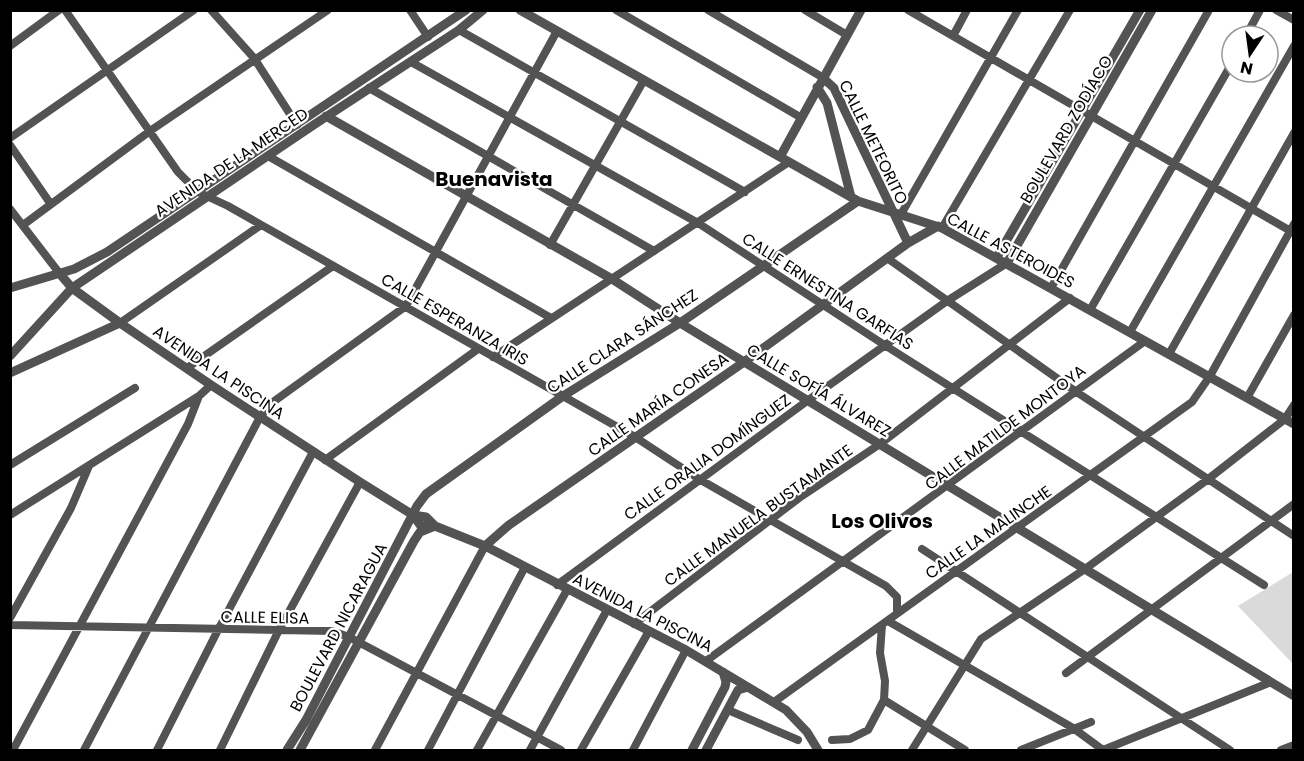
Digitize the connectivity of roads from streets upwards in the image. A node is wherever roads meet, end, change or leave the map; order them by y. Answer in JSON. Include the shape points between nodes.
{"nodes":[{"id":1,"x":59,"y":10,"type":"edge"},
{"id":2,"x":65,"y":10,"type":"edge"},
{"id":3,"x":194,"y":10,"type":"edge"},
{"id":4,"x":211,"y":10,"type":"edge"},
{"id":5,"x":328,"y":10,"type":"edge"},
{"id":6,"x":410,"y":10,"type":"edge"},
{"id":7,"x":466,"y":10,"type":"edge"},
{"id":8,"x":483,"y":10,"type":"edge"},
{"id":9,"x":520,"y":10,"type":"edge"},
{"id":10,"x":616,"y":10,"type":"edge"},
{"id":11,"x":708,"y":10,"type":"edge"},
{"id":12,"x":805,"y":10,"type":"edge"},
{"id":13,"x":861,"y":10,"type":"edge"},
{"id":14,"x":967,"y":10,"type":"edge"},
{"id":15,"x":1018,"y":10,"type":"edge"},
{"id":16,"x":1070,"y":10,"type":"edge"},
{"id":17,"x":1140,"y":10,"type":"edge"},
{"id":18,"x":1152,"y":10,"type":"edge"},
{"id":19,"x":1209,"y":10,"type":"edge"},
{"id":20,"x":1260,"y":10,"type":"edge"},
{"id":21,"x":1276,"y":10,"type":"edge"},
{"id":22,"x":912,"y":12,"type":"edge"},
{"id":23,"x":1293,"y":20,"type":"edge"},
{"id":24,"x":1252,"y":24,"type":"edge"},
{"id":25,"x":459,"y":30,"type":"junction"},
{"id":26,"x":557,"y":31,"type":"junction"},
{"id":27,"x":847,"y":35,"type":"junction"},
{"id":28,"x":953,"y":36,"type":"junction"},
{"id":29,"x":428,"y":37,"type":"junction"},
{"id":30,"x":10,"y":46,"type":"edge"},
{"id":31,"x":1293,"y":46,"type":"edge"},
{"id":32,"x":990,"y":57,"type":"junction"},
{"id":33,"x":254,"y":58,"type":"junction"},
{"id":34,"x":411,"y":62,"type":"junction"},
{"id":35,"x":109,"y":69,"type":"junction"},
{"id":36,"x":535,"y":72,"type":"junction"},
{"id":37,"x":822,"y":77,"type":"junction"},
{"id":38,"x":644,"y":80,"type":"junction"},
{"id":39,"x":1029,"y":80,"type":"junction"},
{"id":40,"x":1220,"y":83,"type":"edge"},
{"id":41,"x":817,"y":87,"type":"junction"},
{"id":42,"x":369,"y":88,"type":"junction"},
{"id":43,"x":1086,"y":113,"type":"junction"},
{"id":44,"x":326,"y":116,"type":"junction"},
{"id":45,"x":800,"y":117,"type":"junction"},
{"id":46,"x":511,"y":118,"type":"junction"},
{"id":47,"x":622,"y":121,"type":"junction"},
{"id":48,"x":297,"y":124,"type":"junction"},
{"id":49,"x":150,"y":131,"type":"junction"},
{"id":50,"x":1293,"y":133,"type":"edge"},
{"id":51,"x":10,"y":138,"type":"edge"},
{"id":52,"x":1134,"y":140,"type":"junction"},
{"id":53,"x":10,"y":145,"type":"edge"},
{"id":54,"x":268,"y":156,"type":"junction"},
{"id":55,"x":490,"y":157,"type":"junction"},
{"id":56,"x":780,"y":157,"type":"junction"},
{"id":57,"x":789,"y":162,"type":"junction"},
{"id":58,"x":1172,"y":162,"type":"junction"},
{"id":59,"x":596,"y":166,"type":"junction"},
{"id":60,"x":1212,"y":185,"type":"junction"},
{"id":61,"x":745,"y":192,"type":"junction"},
{"id":62,"x":202,"y":194,"type":"junction"},
{"id":63,"x":467,"y":197,"type":"junction"},
{"id":64,"x":854,"y":199,"type":"junction"},
{"id":65,"x":50,"y":203,"type":"junction"},
{"id":66,"x":573,"y":205,"type":"junction"},
{"id":67,"x":1251,"y":208,"type":"junction"},
{"id":68,"x":10,"y":209,"type":"edge"},
{"id":69,"x":896,"y":215,"type":"junction"},
{"id":70,"x":698,"y":223,"type":"junction"},
{"id":71,"x":23,"y":225,"type":"junction"},
{"id":72,"x":261,"y":225,"type":"junction"},
{"id":73,"x":940,"y":227,"type":"junction"},
{"id":74,"x":1292,"y":229,"type":"edge"},
{"id":75,"x":908,"y":243,"type":"junction"},
{"id":76,"x":550,"y":245,"type":"junction"},
{"id":77,"x":436,"y":251,"type":"junction"},
{"id":78,"x":654,"y":251,"type":"junction"},
{"id":79,"x":997,"y":257,"type":"junction"},
{"id":80,"x":887,"y":258,"type":"junction"},
{"id":81,"x":1007,"y":263,"type":"junction"},
{"id":82,"x":761,"y":265,"type":"junction"},
{"id":83,"x":333,"y":266,"type":"junction"},
{"id":84,"x":992,"y":271,"type":"junction"},
{"id":85,"x":60,"y":274,"type":"junction"},
{"id":86,"x":612,"y":279,"type":"junction"},
{"id":87,"x":10,"y":288,"type":"edge"},
{"id":88,"x":72,"y":288,"type":"junction"},
{"id":89,"x":1051,"y":288,"type":"junction"},
{"id":90,"x":1070,"y":298,"type":"junction"},
{"id":91,"x":947,"y":301,"type":"junction"},
{"id":92,"x":406,"y":306,"type":"junction"},
{"id":93,"x":823,"y":306,"type":"junction"},
{"id":94,"x":1090,"y":310,"type":"junction"},
{"id":95,"x":1293,"y":315,"type":"edge"},
{"id":96,"x":551,"y":318,"type":"junction"},
{"id":97,"x":120,"y":323,"type":"junction"},
{"id":98,"x":680,"y":323,"type":"junction"},
{"id":99,"x":1130,"y":332,"type":"junction"},
{"id":100,"x":1145,"y":340,"type":"junction"},
{"id":101,"x":1011,"y":345,"type":"junction"},
{"id":102,"x":886,"y":346,"type":"junction"},
{"id":103,"x":478,"y":349,"type":"junction"},
{"id":104,"x":1169,"y":354,"type":"junction"},
{"id":105,"x":10,"y":356,"type":"edge"},
{"id":106,"x":494,"y":357,"type":"junction"},
{"id":107,"x":744,"y":362,"type":"junction"},
{"id":108,"x":187,"y":368,"type":"junction"},
{"id":109,"x":10,"y":373,"type":"edge"},
{"id":110,"x":1210,"y":376,"type":"junction"},
{"id":111,"x":211,"y":385,"type":"junction"},
{"id":112,"x":135,"y":388,"type":"dead end"},
{"id":113,"x":953,"y":388,"type":"junction"},
{"id":114,"x":1075,"y":391,"type":"junction"},
{"id":115,"x":199,"y":396,"type":"junction"},
{"id":116,"x":563,"y":396,"type":"junction"},
{"id":117,"x":1247,"y":398,"type":"junction"},
{"id":118,"x":807,"y":401,"type":"junction"},
{"id":119,"x":1293,"y":405,"type":"edge"},
{"id":120,"x":260,"y":417,"type":"junction"},
{"id":121,"x":1289,"y":422,"type":"edge"},
{"id":122,"x":1022,"y":432,"type":"junction"},
{"id":123,"x":1142,"y":435,"type":"junction"},
{"id":124,"x":635,"y":437,"type":"junction"},
{"id":125,"x":880,"y":444,"type":"junction"},
{"id":126,"x":313,"y":452,"type":"junction"},
{"id":127,"x":325,"y":460,"type":"junction"},
{"id":128,"x":89,"y":464,"type":"junction"},
{"id":129,"x":10,"y":465,"type":"edge"},
{"id":130,"x":1091,"y":476,"type":"junction"},
{"id":131,"x":699,"y":479,"type":"junction"},
{"id":132,"x":1207,"y":480,"type":"junction"},
{"id":133,"x":360,"y":482,"type":"junction"},
{"id":134,"x":949,"y":485,"type":"junction"},
{"id":135,"x":1293,"y":504,"type":"edge"},
{"id":136,"x":10,"y":515,"type":"edge"},
{"id":137,"x":413,"y":515,"type":"junction"},
{"id":138,"x":1155,"y":516,"type":"junction"},
{"id":139,"x":770,"y":520,"type":"junction"},
{"id":140,"x":1272,"y":520,"type":"junction"},
{"id":141,"x":435,"y":526,"type":"junction"},
{"id":142,"x":1017,"y":528,"type":"junction"},
{"id":143,"x":1293,"y":536,"type":"edge"},
{"id":144,"x":486,"y":546,"type":"junction"},
{"id":145,"x":922,"y":549,"type":"dead end"},
{"id":146,"x":1222,"y":558,"type":"junction"},
{"id":147,"x":841,"y":562,"type":"junction"},
{"id":148,"x":525,"y":567,"type":"junction"},
{"id":149,"x":1085,"y":569,"type":"junction"},
{"id":150,"x":954,"y":572,"type":"junction"},
{"id":151,"x":557,"y":585,"type":"junction"},
{"id":152,"x":1264,"y":585,"type":"dead end"},
{"id":153,"x":567,"y":590,"type":"junction"},
{"id":154,"x":607,"y":610,"type":"junction"},
{"id":155,"x":1151,"y":610,"type":"junction"},
{"id":156,"x":897,"y":614,"type":"junction"},
{"id":157,"x":1019,"y":614,"type":"junction"},
{"id":158,"x":10,"y":618,"type":"edge"},
{"id":159,"x":885,"y":623,"type":"junction"},
{"id":160,"x":634,"y":624,"type":"junction"},
{"id":161,"x":10,"y":625,"type":"edge"},
{"id":162,"x":78,"y":626,"type":"junction"},
{"id":163,"x":150,"y":628,"type":"junction"},
{"id":164,"x":218,"y":630,"type":"junction"},
{"id":165,"x":279,"y":630,"type":"junction"},
{"id":166,"x":649,"y":631,"type":"junction"},
{"id":167,"x":349,"y":637,"type":"junction"},
{"id":168,"x":358,"y":643,"type":"junction"},
{"id":169,"x":686,"y":650,"type":"junction"},
{"id":170,"x":1084,"y":657,"type":"junction"},
{"id":171,"x":706,"y":661,"type":"junction"},
{"id":172,"x":963,"y":667,"type":"junction"},
{"id":173,"x":723,"y":672,"type":"junction"},
{"id":174,"x":1066,"y":672,"type":"dead end"},
{"id":175,"x":416,"y":674,"type":"junction"},
{"id":176,"x":1271,"y":682,"type":"junction"},
{"id":177,"x":726,"y":684,"type":"junction"},
{"id":178,"x":743,"y":688,"type":"junction"},
{"id":179,"x":457,"y":695,"type":"junction"},
{"id":180,"x":1293,"y":696,"type":"edge"},
{"id":181,"x":884,"y":700,"type":"junction"},
{"id":182,"x":774,"y":702,"type":"junction"},
{"id":183,"x":728,"y":710,"type":"junction"},
{"id":184,"x":495,"y":716,"type":"junction"},
{"id":185,"x":1181,"y":719,"type":"junction"},
{"id":186,"x":1091,"y":722,"type":"dead end"},
{"id":187,"x":927,"y":729,"type":"junction"},
{"id":188,"x":1073,"y":729,"type":"junction"},
{"id":189,"x":537,"y":738,"type":"junction"},
{"id":190,"x":798,"y":740,"type":"dead end"},
{"id":191,"x":832,"y":740,"type":"dead end"},
{"id":192,"x":1293,"y":745,"type":"edge"},
{"id":193,"x":13,"y":750,"type":"edge"},
{"id":194,"x":84,"y":750,"type":"edge"},
{"id":195,"x":157,"y":750,"type":"edge"},
{"id":196,"x":220,"y":750,"type":"edge"},
{"id":197,"x":287,"y":750,"type":"edge"},
{"id":198,"x":300,"y":750,"type":"edge"},
{"id":199,"x":375,"y":750,"type":"edge"},
{"id":200,"x":428,"y":750,"type":"edge"},
{"id":201,"x":477,"y":750,"type":"edge"},
{"id":202,"x":530,"y":750,"type":"edge"},
{"id":203,"x":561,"y":750,"type":"edge"},
{"id":204,"x":581,"y":750,"type":"edge"},
{"id":205,"x":633,"y":750,"type":"edge"},
{"id":206,"x":692,"y":750,"type":"edge"},
{"id":207,"x":706,"y":750,"type":"edge"},
{"id":208,"x":818,"y":750,"type":"edge"},
{"id":209,"x":912,"y":750,"type":"edge"},
{"id":210,"x":965,"y":750,"type":"edge"},
{"id":211,"x":1021,"y":750,"type":"edge"},
{"id":212,"x":1103,"y":750,"type":"edge"},
{"id":213,"x":1230,"y":750,"type":"edge"},
{"id":214,"x":1281,"y":750,"type":"edge"}],
"edges":[{"from":1,"to":30,"type":"street"},
{"from":2,"to":35,"type":"street","name":"CALLE ESPERANZA IRIS"},
{"from":3,"to":35,"type":"street"},
{"from":4,"to":33,"type":"street"},
{"from":5,"to":33,"type":"street"},
{"from":6,"to":29,"type":"street"},
{"from":7,"to":29,"type":"street","name":"AVENIDA DE LA MERCED"},
{"from":8,"to":25,"type":"street","name":"AVENIDA DE LA MERCED"},
{"from":9,"to":26,"type":"street","name":"CALLE ASTEROIDES"},
{"from":10,"to":45,"type":"street"},
{"from":11,"to":37,"type":"street","name":"CALLE METEORITO"},
{"from":12,"to":27,"type":"street"},
{"from":13,"to":27,"type":"street"},
{"from":14,"to":28,"type":"street"},
{"from":15,"to":32,"type":"street"},
{"from":16,"to":39,"type":"street"},
{"from":17,"to":43,"type":"street","name":"BOULEVARD ZODÍACO"},
{"from":18,"to":43,"type":"street","name":"BOULEVARD ZODÍACO"},
{"from":19,"to":52,"type":"street"},
{"from":20,"to":24,"type":"street"},
{"from":21,"to":23,"type":"street"},
{"from":22,"to":28,"type":"street"},
{"from":25,"to":34,"type":"street","name":"AVENIDA DE LA MERCED"},
{"from":25,"to":36,"type":"street"},
{"from":26,"to":36,"type":"street"},
{"from":26,"to":38,"type":"street","name":"CALLE ASTEROIDES"},
{"from":27,"to":37,"type":"street"},
{"from":28,"to":32,"type":"street"},
{"from":29,"to":48,"type":"street","name":"AVENIDA DE LA MERCED"},
{"from":31,"to":60,"type":"street"},
{"from":32,"to":39,"type":"street"},
{"from":32,"to":69,"type":"street"},
{"from":33,"to":48,"type":"street"},
{"from":33,"to":49,"type":"street"},
{"from":34,"to":42,"type":"street","name":"AVENIDA DE LA MERCED"},
{"from":34,"to":46,"type":"street","name":"CALLE ERNESTINA GARFIAS"},
{"from":35,"to":49,"type":"street","name":"CALLE ESPERANZA IRIS"},
{"from":35,"to":51,"type":"street"},
{"from":36,"to":46,"type":"street"},
{"from":36,"to":47,"type":"street"},
{"from":37,"to":41,"type":"street"},
{"from":37,"to":69,"type":"street","name":"CALLE METEORITO","via":[[829,81],[843,106]]},
{"from":38,"to":47,"type":"street"},
{"from":38,"to":56,"type":"street","name":"CALLE ASTEROIDES"},
{"from":39,"to":43,"type":"street"},
{"from":39,"to":73,"type":"street"},
{"from":40,"to":58,"type":"street"},
{"from":41,"to":45,"type":"street"},
{"from":41,"to":64,"type":"street","name":"CALLE METEORITO","via":[[827,103]]},
{"from":42,"to":44,"type":"street","name":"AVENIDA DE LA MERCED"},
{"from":42,"to":55,"type":"street"},
{"from":43,"to":52,"type":"street"},
{"from":43,"to":79,"type":"street","name":"BOULEVARD ZODÍACO"},
{"from":43,"to":81,"type":"street","name":"BOULEVARD ZODÍACO"},
{"from":44,"to":54,"type":"street","name":"AVENIDA DE LA MERCED"},
{"from":44,"to":63,"type":"street","name":"CALLE SOFÍA ÁLVAREZ"},
{"from":45,"to":56,"type":"street"},
{"from":46,"to":55,"type":"street"},
{"from":46,"to":59,"type":"street","name":"CALLE ERNESTINA GARFIAS"},
{"from":47,"to":59,"type":"street"},
{"from":47,"to":61,"type":"street"},
{"from":48,"to":62,"type":"street","name":"AVENIDA DE LA MERCED"},
{"from":49,"to":62,"type":"street","name":"CALLE ESPERANZA IRIS","via":[[178,172]]},
{"from":49,"to":65,"type":"street"},
{"from":50,"to":67,"type":"street"},
{"from":52,"to":58,"type":"street"},
{"from":52,"to":89,"type":"street"},
{"from":53,"to":65,"type":"street"},
{"from":54,"to":62,"type":"street","name":"AVENIDA DE LA MERCED"},
{"from":54,"to":77,"type":"street"},
{"from":55,"to":63,"type":"street"},
{"from":55,"to":66,"type":"street"},
{"from":56,"to":57,"type":"street","name":"CALLE ASTEROIDES"},
{"from":57,"to":61,"type":"street"},
{"from":57,"to":64,"type":"street","name":"CALLE ASTEROIDES"},
{"from":58,"to":60,"type":"street"},
{"from":58,"to":94,"type":"street"},
{"from":59,"to":66,"type":"street"},
{"from":59,"to":70,"type":"street","name":"CALLE ERNESTINA GARFIAS"},
{"from":60,"to":67,"type":"street"},
{"from":60,"to":99,"type":"street"},
{"from":61,"to":70,"type":"street"},
{"from":62,"to":72,"type":"street","name":"CALLE ESPERANZA IRIS"},
{"from":62,"to":85,"type":"street","name":"AVENIDA DE LA MERCED","via":[[107,252]]},
{"from":62,"to":88,"type":"street","name":"AVENIDA DE LA MERCED"},
{"from":63,"to":76,"type":"street","name":"CALLE SOFÍA ÁLVAREZ"},
{"from":63,"to":77,"type":"street"},
{"from":64,"to":69,"type":"street","name":"CALLE ASTEROIDES"},
{"from":64,"to":82,"type":"street","name":"CALLE CLARA SÁNCHEZ"},
{"from":65,"to":71,"type":"street"},
{"from":66,"to":76,"type":"street"},
{"from":66,"to":78,"type":"street"},
{"from":67,"to":74,"type":"street"},
{"from":67,"to":104,"type":"street"},
{"from":68,"to":71,"type":"street"},
{"from":69,"to":73,"type":"street","name":"CALLE ASTEROIDES"},
{"from":69,"to":75,"type":"street","name":"CALLE METEORITO"},
{"from":70,"to":78,"type":"street"},
{"from":70,"to":82,"type":"street","name":"CALLE ERNESTINA GARFIAS"},
{"from":71,"to":85,"type":"street"},
{"from":72,"to":83,"type":"street","name":"CALLE ESPERANZA IRIS"},
{"from":72,"to":97,"type":"street"},
{"from":73,"to":75,"type":"street","name":"CALLE MARÍA CONESA"},
{"from":73,"to":79,"type":"street","name":"CALLE ASTEROIDES"},
{"from":74,"to":110,"type":"street","name":"CALLE LA MALINCHE"},
{"from":75,"to":80,"type":"street","name":"CALLE MARÍA CONESA"},
{"from":76,"to":86,"type":"street","name":"CALLE SOFÍA ÁLVAREZ"},
{"from":77,"to":92,"type":"street"},
{"from":77,"to":96,"type":"street"},
{"from":78,"to":86,"type":"street"},
{"from":79,"to":81,"type":"street","name":"CALLE ASTEROIDES"},
{"from":79,"to":84,"type":"street"},
{"from":80,"to":91,"type":"street"},
{"from":80,"to":93,"type":"street","name":"CALLE MARÍA CONESA"},
{"from":81,"to":84,"type":"street","name":"CALLE ORALIA DOMÍNGUEZ"},
{"from":81,"to":89,"type":"street","name":"CALLE ASTEROIDES"},
{"from":82,"to":93,"type":"street","name":"CALLE ERNESTINA GARFIAS"},
{"from":82,"to":98,"type":"street","name":"CALLE CLARA SÁNCHEZ"},
{"from":83,"to":92,"type":"street","name":"CALLE ESPERANZA IRIS"},
{"from":83,"to":108,"type":"street"},
{"from":84,"to":91,"type":"street","name":"CALLE ORALIA DOMÍNGUEZ"},
{"from":85,"to":87,"type":"street","name":"AVENIDA DE LA MERCED"},
{"from":85,"to":88,"type":"street","name":"AVENIDA LA PISCINA"},
{"from":86,"to":96,"type":"street"},
{"from":86,"to":98,"type":"street","name":"CALLE SOFÍA ÁLVAREZ"},
{"from":88,"to":97,"type":"street","name":"AVENIDA LA PISCINA"},
{"from":88,"to":105,"type":"street","name":"AVENIDA DE LA MERCED"},
{"from":89,"to":90,"type":"street","name":"CALLE ASTEROIDES"},
{"from":90,"to":94,"type":"street","name":"CALLE ASTEROIDES"},
{"from":90,"to":101,"type":"street","name":"CALLE MANUELA BUSTAMANTE"},
{"from":91,"to":101,"type":"street"},
{"from":91,"to":102,"type":"street","name":"CALLE ORALIA DOMÍNGUEZ"},
{"from":92,"to":103,"type":"street","name":"CALLE ESPERANZA IRIS"},
{"from":92,"to":120,"type":"street","via":[[273,402]]},
{"from":93,"to":102,"type":"street","name":"CALLE ERNESTINA GARFIAS"},
{"from":93,"to":107,"type":"street","name":"CALLE MARÍA CONESA"},
{"from":94,"to":99,"type":"street","name":"CALLE ASTEROIDES"},
{"from":95,"to":117,"type":"street"},
{"from":96,"to":106,"type":"street"},
{"from":97,"to":108,"type":"street","name":"AVENIDA LA PISCINA"},
{"from":97,"to":109,"type":"street"},
{"from":98,"to":107,"type":"street","name":"CALLE SOFÍA ÁLVAREZ"},
{"from":98,"to":116,"type":"street","name":"CALLE CLARA SÁNCHEZ"},
{"from":99,"to":100,"type":"street","name":"CALLE ASTEROIDES"},
{"from":100,"to":104,"type":"street","name":"CALLE ASTEROIDES"},
{"from":100,"to":114,"type":"street","name":"CALLE MATILDE MONTOYA"},
{"from":101,"to":113,"type":"street","name":"CALLE MANUELA BUSTAMANTE"},
{"from":101,"to":114,"type":"street"},
{"from":102,"to":113,"type":"street","name":"CALLE ERNESTINA GARFIAS"},
{"from":102,"to":118,"type":"street","name":"CALLE ORALIA DOMÍNGUEZ"},
{"from":103,"to":106,"type":"street","name":"CALLE ESPERANZA IRIS"},
{"from":103,"to":127,"type":"street"},
{"from":104,"to":110,"type":"street","name":"CALLE ASTEROIDES"},
{"from":106,"to":116,"type":"street","name":"CALLE ESPERANZA IRIS"},
{"from":107,"to":118,"type":"street","name":"CALLE SOFÍA ÁLVAREZ"},
{"from":107,"to":124,"type":"street","name":"CALLE MARÍA CONESA"},
{"from":108,"to":111,"type":"street","name":"AVENIDA LA PISCINA"},
{"from":110,"to":117,"type":"street","name":"CALLE ASTEROIDES"},
{"from":110,"to":123,"type":"street","name":"CALLE LA MALINCHE","via":[[1192,402]]},
{"from":111,"to":115,"type":"street"},
{"from":111,"to":120,"type":"street","name":"AVENIDA LA PISCINA"},
{"from":112,"to":129,"type":"street"},
{"from":113,"to":122,"type":"street","name":"CALLE ERNESTINA GARFIAS"},
{"from":113,"to":125,"type":"street","name":"CALLE MANUELA BUSTAMANTE"},
{"from":114,"to":122,"type":"street","name":"CALLE MATILDE MONTOYA"},
{"from":114,"to":123,"type":"street"},
{"from":115,"to":128,"type":"street"},
{"from":115,"to":162,"type":"street","via":[[188,424]]},
{"from":116,"to":124,"type":"street","name":"CALLE ESPERANZA IRIS"},
{"from":116,"to":137,"type":"street","name":"CALLE CLARA SÁNCHEZ","via":[[433,489],[421,499]]},
{"from":117,"to":121,"type":"street","name":"CALLE ASTEROIDES"},
{"from":118,"to":125,"type":"street","name":"CALLE SOFÍA ÁLVAREZ"},
{"from":118,"to":131,"type":"street","name":"CALLE ORALIA DOMÍNGUEZ"},
{"from":119,"to":121,"type":"street"},
{"from":120,"to":126,"type":"street","name":"AVENIDA LA PISCINA"},
{"from":120,"to":163,"type":"street"},
{"from":121,"to":132,"type":"street"},
{"from":122,"to":130,"type":"street","name":"CALLE ERNESTINA GARFIAS"},
{"from":122,"to":134,"type":"street","name":"CALLE MATILDE MONTOYA"},
{"from":123,"to":130,"type":"street","name":"CALLE LA MALINCHE"},
{"from":123,"to":132,"type":"street"},
{"from":124,"to":131,"type":"street","name":"CALLE ESPERANZA IRIS"},
{"from":124,"to":144,"type":"street","name":"CALLE MARÍA CONESA","via":[[509,525]]},
{"from":125,"to":134,"type":"street","name":"CALLE SOFÍA ÁLVAREZ"},
{"from":125,"to":139,"type":"street","name":"CALLE MANUELA BUSTAMANTE"},
{"from":126,"to":127,"type":"street","name":"AVENIDA LA PISCINA"},
{"from":126,"to":164,"type":"street"},
{"from":127,"to":133,"type":"street","name":"AVENIDA LA PISCINA"},
{"from":128,"to":136,"type":"street"},
{"from":128,"to":158,"type":"street","via":[[71,508]]},
{"from":130,"to":138,"type":"street","name":"CALLE ERNESTINA GARFIAS"},
{"from":130,"to":142,"type":"street","name":"CALLE LA MALINCHE"},
{"from":131,"to":139,"type":"street","name":"CALLE ESPERANZA IRIS"},
{"from":131,"to":151,"type":"street","name":"CALLE ORALIA DOMÍNGUEZ"},
{"from":132,"to":138,"type":"street"},
{"from":132,"to":140,"type":"street"},
{"from":133,"to":137,"type":"street","name":"AVENIDA LA PISCINA"},
{"from":133,"to":165,"type":"street"},
{"from":134,"to":142,"type":"street","name":"CALLE SOFÍA ÁLVAREZ"},
{"from":134,"to":147,"type":"street","name":"CALLE MATILDE MONTOYA"},
{"from":135,"to":140,"type":"street"},
{"from":137,"to":141,"type":"street","name":"AVENIDA LA PISCINA","via":[[421,526]]},
{"from":137,"to":167,"type":"street","name":"BOULEVARD NICARAGUA"},
{"from":138,"to":146,"type":"street","name":"CALLE ERNESTINA GARFIAS"},
{"from":138,"to":149,"type":"street"},
{"from":139,"to":147,"type":"street","name":"CALLE ESPERANZA IRIS"},
{"from":139,"to":160,"type":"street","name":"CALLE MANUELA BUSTAMANTE"},
{"from":140,"to":143,"type":"street"},
{"from":140,"to":146,"type":"street"},
{"from":141,"to":144,"type":"street","name":"AVENIDA LA PISCINA"},
{"from":141,"to":168,"type":"street","name":"BOULEVARD NICARAGUA","via":[[420,532],[414,541]]},
{"from":142,"to":149,"type":"street","name":"CALLE SOFÍA ÁLVAREZ"},
{"from":142,"to":150,"type":"street","name":"CALLE LA MALINCHE"},
{"from":144,"to":148,"type":"street","name":"AVENIDA LA PISCINA"},
{"from":144,"to":175,"type":"street"},
{"from":145,"to":150,"type":"street"},
{"from":146,"to":152,"type":"street","name":"CALLE ERNESTINA GARFIAS"},
{"from":146,"to":155,"type":"street"},
{"from":147,"to":156,"type":"street","name":"CALLE ESPERANZA IRIS","via":[[891,589],[897,597]]},
{"from":147,"to":171,"type":"street","name":"CALLE MATILDE MONTOYA"},
{"from":148,"to":151,"type":"street","name":"AVENIDA LA PISCINA"},
{"from":148,"to":179,"type":"street"},
{"from":149,"to":155,"type":"street","name":"CALLE SOFÍA ÁLVAREZ"},
{"from":149,"to":157,"type":"street"},
{"from":150,"to":156,"type":"street","name":"CALLE LA MALINCHE"},
{"from":150,"to":157,"type":"street"},
{"from":151,"to":153,"type":"street","name":"AVENIDA LA PISCINA"},
{"from":153,"to":154,"type":"street","name":"AVENIDA LA PISCINA"},
{"from":153,"to":184,"type":"street"},
{"from":154,"to":160,"type":"street","name":"AVENIDA LA PISCINA"},
{"from":154,"to":189,"type":"street"},
{"from":155,"to":170,"type":"street"},
{"from":155,"to":176,"type":"street","name":"CALLE SOFÍA ÁLVAREZ"},
{"from":156,"to":159,"type":"street","name":"CALLE LA MALINCHE"},
{"from":157,"to":170,"type":"street"},
{"from":157,"to":172,"type":"street","via":[[981,639]]},
{"from":159,"to":172,"type":"street"},
{"from":159,"to":181,"type":"street","via":[[880,653]]},
{"from":159,"to":182,"type":"street","name":"CALLE LA MALINCHE"},
{"from":160,"to":166,"type":"street","name":"AVENIDA LA PISCINA"},
{"from":161,"to":162,"type":"street","name":"CALLE ELISA"},
{"from":162,"to":163,"type":"street","name":"CALLE ELISA"},
{"from":162,"to":193,"type":"street"},
{"from":163,"to":164,"type":"street","name":"CALLE ELISA"},
{"from":163,"to":194,"type":"street"},
{"from":164,"to":165,"type":"street","name":"CALLE ELISA"},
{"from":164,"to":195,"type":"street"},
{"from":165,"to":167,"type":"street","name":"CALLE ELISA","via":[[328,631]]},
{"from":165,"to":196,"type":"street"},
{"from":166,"to":169,"type":"street","name":"AVENIDA LA PISCINA"},
{"from":166,"to":204,"type":"street"},
{"from":167,"to":168,"type":"street","name":"CALLE ELISA"},
{"from":167,"to":197,"type":"street","name":"BOULEVARD NICARAGUA"},
{"from":168,"to":175,"type":"street","name":"CALLE ELISA"},
{"from":168,"to":198,"type":"street","name":"BOULEVARD NICARAGUA"},
{"from":169,"to":171,"type":"street","name":"AVENIDA LA PISCINA"},
{"from":169,"to":205,"type":"street"},
{"from":170,"to":174,"type":"street"},
{"from":170,"to":185,"type":"street"},
{"from":171,"to":173,"type":"street","name":"AVENIDA LA PISCINA"},
{"from":172,"to":187,"type":"street"},
{"from":172,"to":188,"type":"street"},
{"from":173,"to":177,"type":"street"},
{"from":173,"to":178,"type":"street","name":"AVENIDA LA PISCINA"},
{"from":175,"to":179,"type":"street","name":"CALLE ELISA"},
{"from":175,"to":199,"type":"street"},
{"from":176,"to":180,"type":"street","name":"CALLE SOFÍA ÁLVAREZ"},
{"from":176,"to":185,"type":"street"},
{"from":177,"to":178,"type":"street"},
{"from":177,"to":206,"type":"street"},
{"from":178,"to":182,"type":"street","name":"AVENIDA LA PISCINA"},
{"from":178,"to":183,"type":"street"},
{"from":179,"to":184,"type":"street","name":"CALLE ELISA"},
{"from":179,"to":200,"type":"street"},
{"from":181,"to":187,"type":"street"},
{"from":181,"to":191,"type":"street","via":[[862,735]]},
{"from":182,"to":208,"type":"street","name":"AVENIDA LA PISCINA","via":[[794,717]]},
{"from":183,"to":190,"type":"street"},
{"from":183,"to":207,"type":"street"},
{"from":184,"to":189,"type":"street","name":"CALLE ELISA"},
{"from":184,"to":201,"type":"street"},
{"from":185,"to":212,"type":"street"},
{"from":185,"to":213,"type":"street"},
{"from":186,"to":188,"type":"street"},
{"from":187,"to":209,"type":"street"},
{"from":187,"to":210,"type":"street"},
{"from":188,"to":211,"type":"street"},
{"from":188,"to":212,"type":"street"},
{"from":189,"to":202,"type":"street"},
{"from":189,"to":203,"type":"street","name":"CALLE ELISA"},
{"from":192,"to":214,"type":"street"}]}
